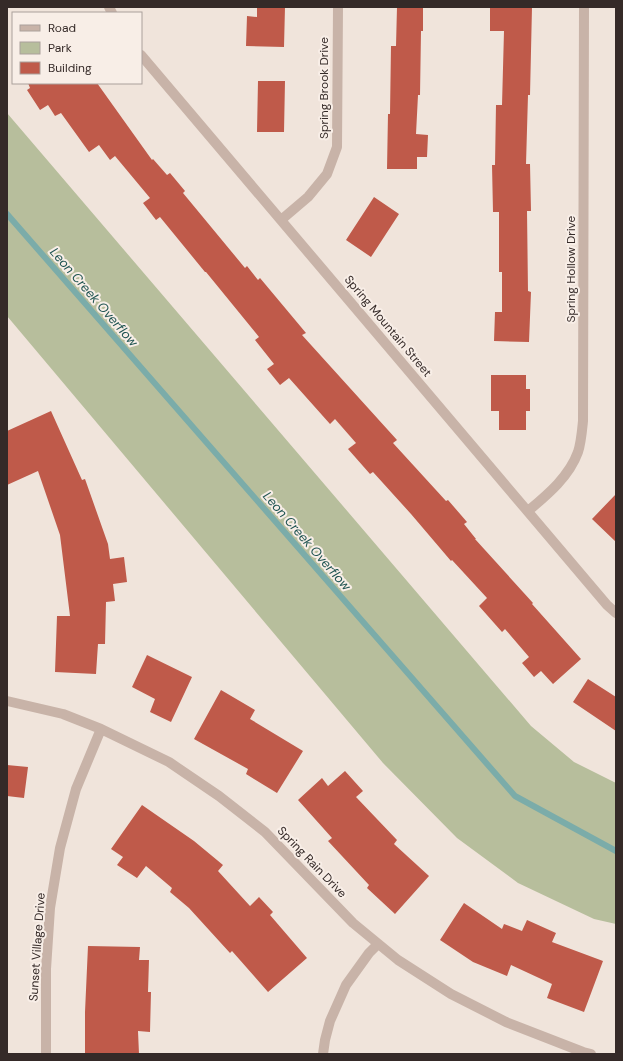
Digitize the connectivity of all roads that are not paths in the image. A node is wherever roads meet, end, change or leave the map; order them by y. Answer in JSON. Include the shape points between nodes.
{"nodes":[{"id":1,"x":338,"y":7,"type":"edge"},
{"id":2,"x":584,"y":7,"type":"edge"},
{"id":3,"x":142,"y":56,"type":"edge"},
{"id":4,"x":281,"y":220,"type":"junction"},
{"id":5,"x":528,"y":512,"type":"junction"},
{"id":6,"x":616,"y":613,"type":"edge"},
{"id":7,"x":7,"y":701,"type":"edge"},
{"id":8,"x":101,"y":729,"type":"junction"},
{"id":9,"x":378,"y":944,"type":"junction"},
{"id":10,"x":586,"y":1053,"type":"edge"},
{"id":11,"x":46,"y":1054,"type":"edge"},
{"id":12,"x":323,"y":1054,"type":"edge"}],
"edges":[{"from":1,"to":4,"type":"street","name":"Spring Brook Drive","via":[[337,147],[327,174],[308,197]]},
{"from":2,"to":5,"type":"street","name":"Spring Hollow Drive","via":[[583,421],[578,451],[570,468],[552,491]]},
{"from":3,"to":4,"type":"street","name":"Spring Mountain Street"},
{"from":4,"to":5,"type":"street","name":"Spring Mountain Street"},
{"from":5,"to":6,"type":"street","name":"Spring Mountain Street"},
{"from":7,"to":8,"type":"street","name":"Spring Rain Drive","via":[[63,714]]},
{"from":8,"to":9,"type":"street","name":"Spring Rain Drive","via":[[169,762],[220,796],[265,832],[352,923]]},
{"from":8,"to":11,"type":"street","name":"Sunset Village Drive","via":[[76,789],[60,848],[50,908],[46,969]]},
{"from":9,"to":10,"type":"street","name":"Spring Rain Drive","via":[[451,994],[506,1022]]},
{"from":9,"to":12,"type":"street","via":[[346,985],[330,1021]]}]}
